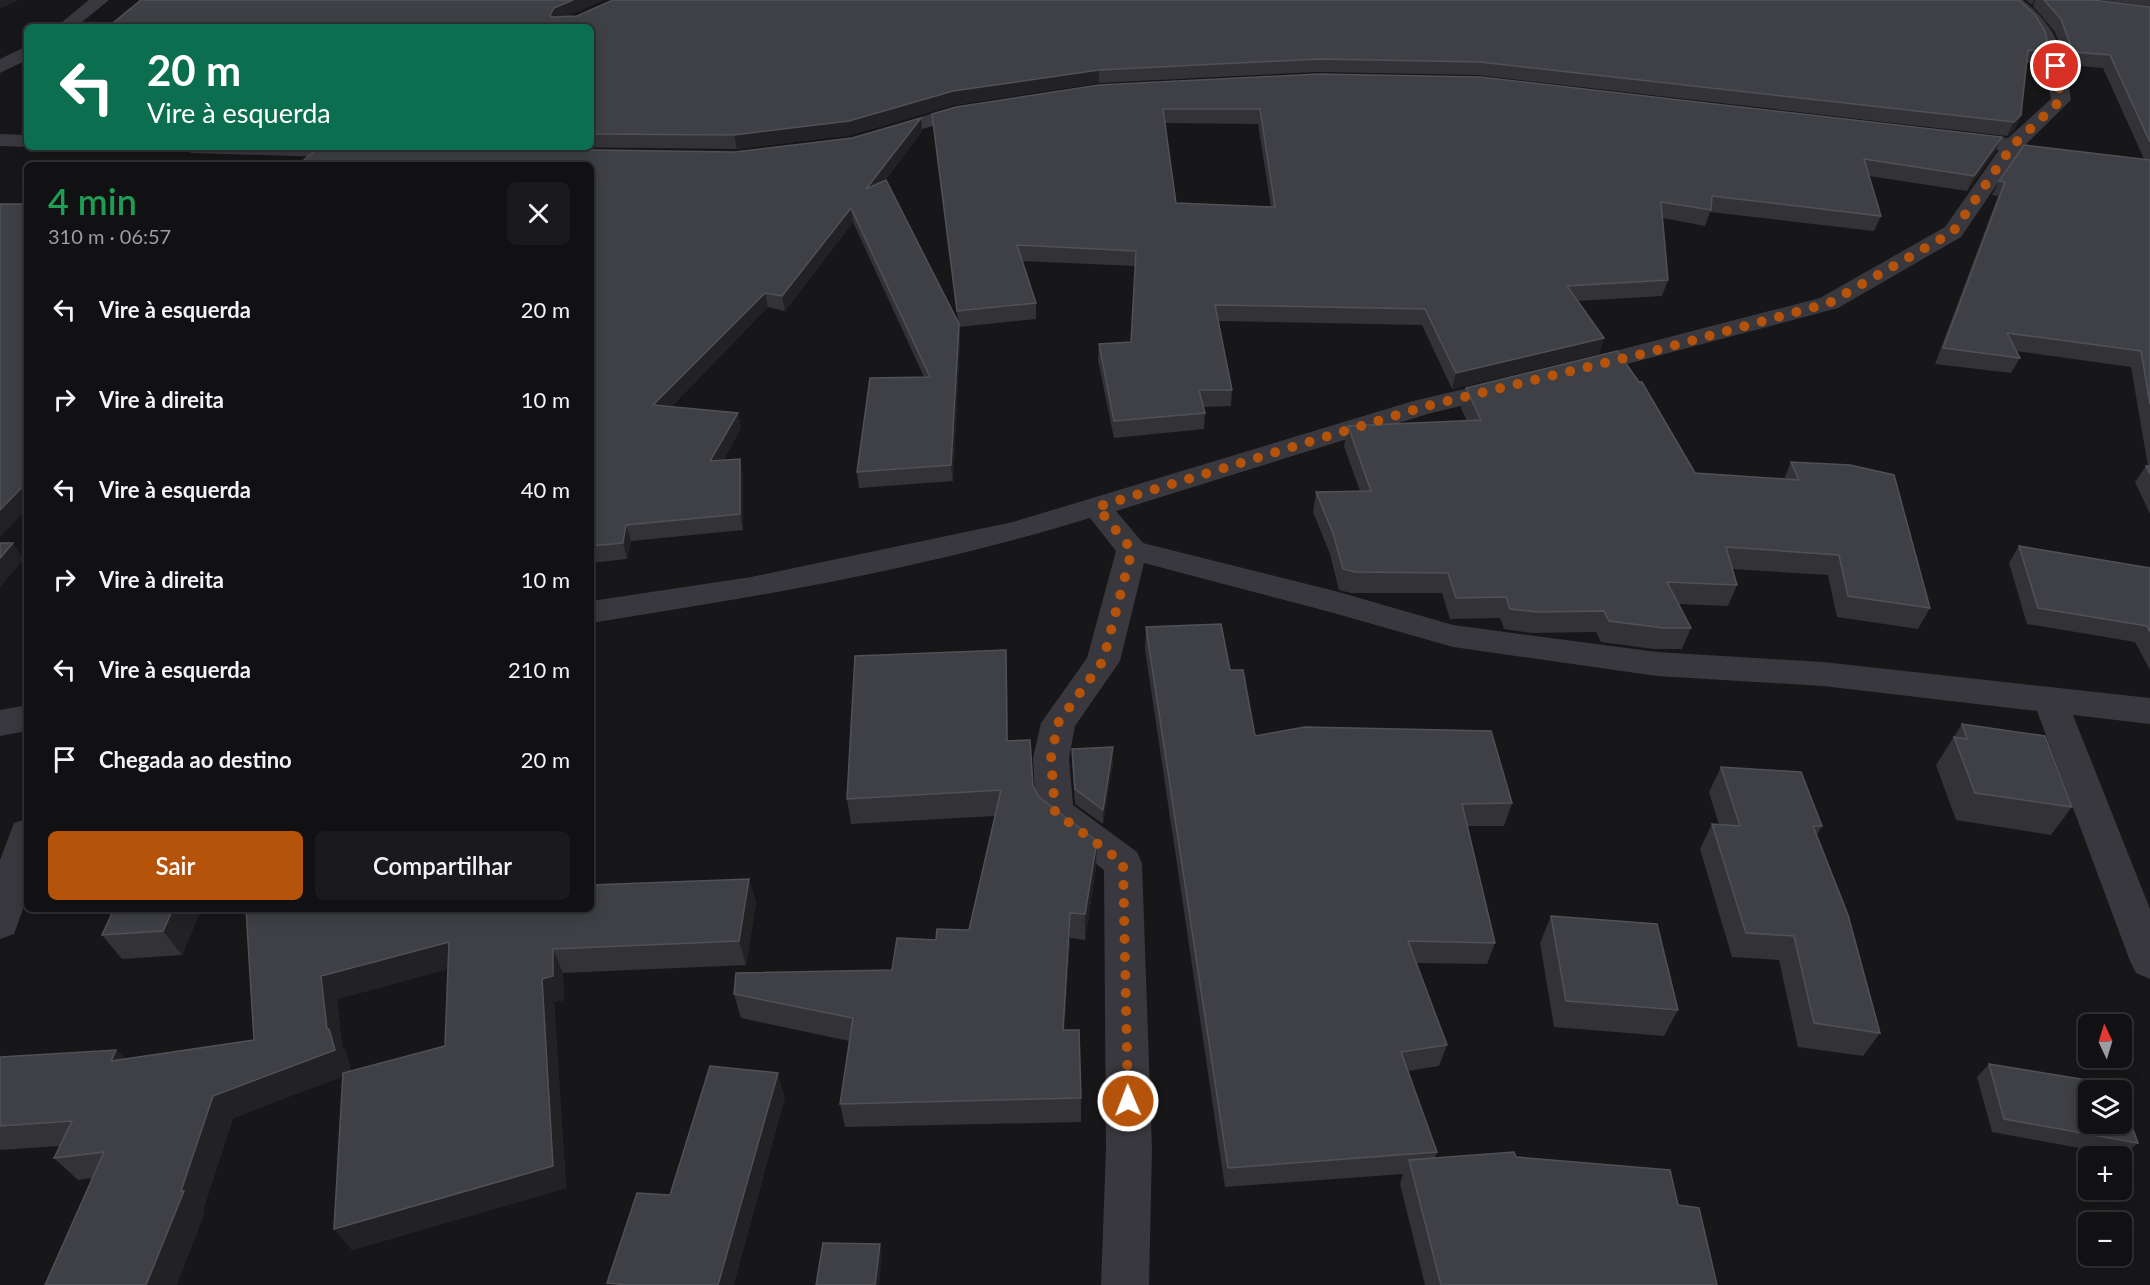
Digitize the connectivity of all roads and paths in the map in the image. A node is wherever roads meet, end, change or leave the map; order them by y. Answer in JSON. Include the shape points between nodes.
{"nodes":[{"id":1,"x":100,"y":0,"type":"edge"},
{"id":2,"x":2013,"y":0,"type":"edge"},
{"id":3,"x":69,"y":24,"type":"edge"},
{"id":4,"x":24,"y":54,"type":"edge"},
{"id":5,"x":0,"y":67,"type":"edge"},
{"id":6,"x":999,"y":106,"type":"edge"},
{"id":7,"x":1941,"y":137,"type":"edge"},
{"id":8,"x":0,"y":140,"type":"edge"},
{"id":9,"x":864,"y":140,"type":"edge"},
{"id":10,"x":24,"y":141,"type":"edge"},
{"id":11,"x":2013,"y":145,"type":"junction"},
{"id":12,"x":324,"y":150,"type":"edge"},
{"id":13,"x":377,"y":152,"type":"edge"},
{"id":14,"x":1097,"y":507,"type":"junction"},
{"id":15,"x":1132,"y":550,"type":"junction"},
{"id":16,"x":594,"y":612,"type":"edge"},
{"id":17,"x":2050,"y":699,"type":"junction"},
{"id":18,"x":2150,"y":711,"type":"edge"},
{"id":19,"x":24,"y":719,"type":"edge"},
{"id":20,"x":0,"y":723,"type":"edge"},
{"id":21,"x":24,"y":844,"type":"edge"},
{"id":22,"x":0,"y":922,"type":"edge"},
{"id":23,"x":2150,"y":962,"type":"edge"},
{"id":24,"x":1125,"y":1285,"type":"edge"}],
"edges":[{"from":1,"to":3,"type":"street"},
{"from":2,"to":11,"type":"street","via":[[2038,20],[2054,49],[2061,100]]},
{"from":4,"to":5,"type":"street"},
{"from":6,"to":9,"type":"street","via":[[954,113]]},
{"from":7,"to":11,"type":"street"},
{"from":8,"to":10,"type":"street"},
{"from":11,"to":14,"type":"street","via":[[1953,232],[1829,303],[1654,351],[1423,407]]},
{"from":12,"to":13,"type":"street"},
{"from":14,"to":15,"type":"street"},
{"from":14,"to":16,"type":"street","via":[[1017,531],[751,588]]},
{"from":15,"to":17,"type":"street","via":[[1453,636],[1657,664],[1823,674]]},
{"from":15,"to":24,"type":"street","via":[[1103,661],[1058,723],[1051,758],[1055,812],[1123,863],[1129,1149]]},
{"from":17,"to":18,"type":"street"},
{"from":17,"to":23,"type":"street"},
{"from":19,"to":20,"type":"street"},
{"from":21,"to":22,"type":"street"}]}
